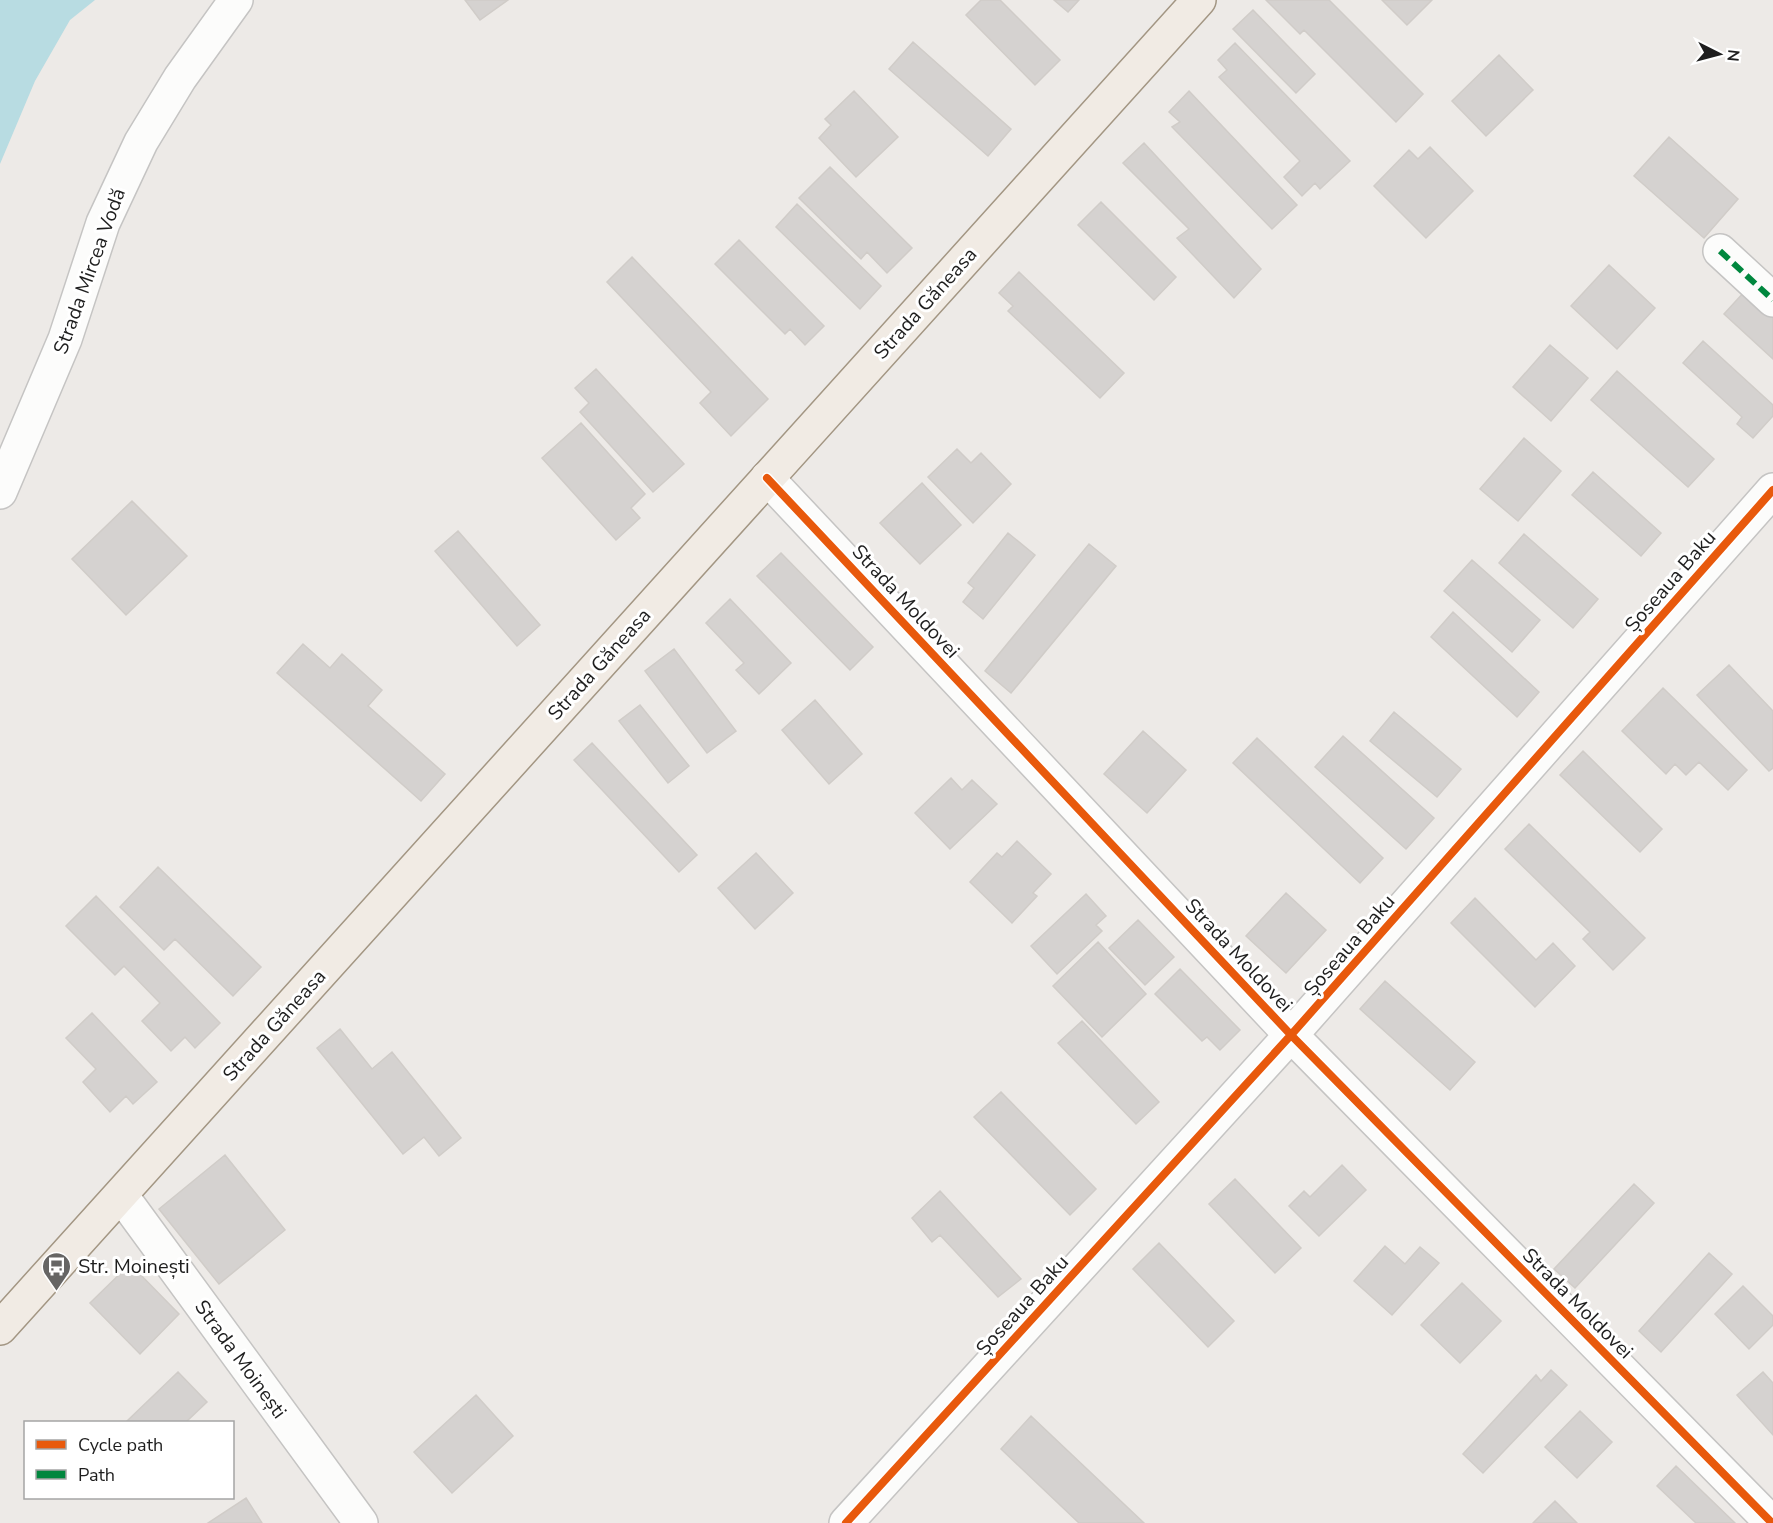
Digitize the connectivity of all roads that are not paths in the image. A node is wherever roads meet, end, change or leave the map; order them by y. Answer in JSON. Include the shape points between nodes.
{"nodes":[{"id":1,"x":236,"y":0,"type":"edge"},
{"id":2,"x":1199,"y":0,"type":"edge"},
{"id":3,"x":1720,"y":251,"type":"dead end"},
{"id":4,"x":1773,"y":300,"type":"edge"},
{"id":5,"x":767,"y":477,"type":"junction"},
{"id":6,"x":1773,"y":490,"type":"edge"},
{"id":7,"x":0,"y":492,"type":"edge"},
{"id":8,"x":1291,"y":1035,"type":"junction"},
{"id":9,"x":121,"y":1195,"type":"junction"},
{"id":10,"x":0,"y":1328,"type":"edge"},
{"id":11,"x":361,"y":1523,"type":"edge"},
{"id":12,"x":846,"y":1523,"type":"edge"},
{"id":13,"x":1772,"y":1523,"type":"edge"}],
"edges":[{"from":1,"to":7,"type":"street","name":"Strada Mircea Vodă","via":[[180,78],[141,142],[103,223],[65,339]]},
{"from":2,"to":5,"type":"main road","name":"Strada Găneasa"},
{"from":3,"to":4,"type":"street"},
{"from":5,"to":8,"type":"street","name":"Strada Moldovei"},
{"from":5,"to":9,"type":"main road","name":"Strada Găneasa"},
{"from":6,"to":8,"type":"street","name":"Șoseaua Baku"},
{"from":8,"to":12,"type":"street","name":"Șoseaua Baku"},
{"from":8,"to":13,"type":"street","name":"Strada Moldovei"},
{"from":9,"to":10,"type":"main road","name":"Strada Găneasa"},
{"from":9,"to":11,"type":"street","name":"Strada Moinești"}]}
